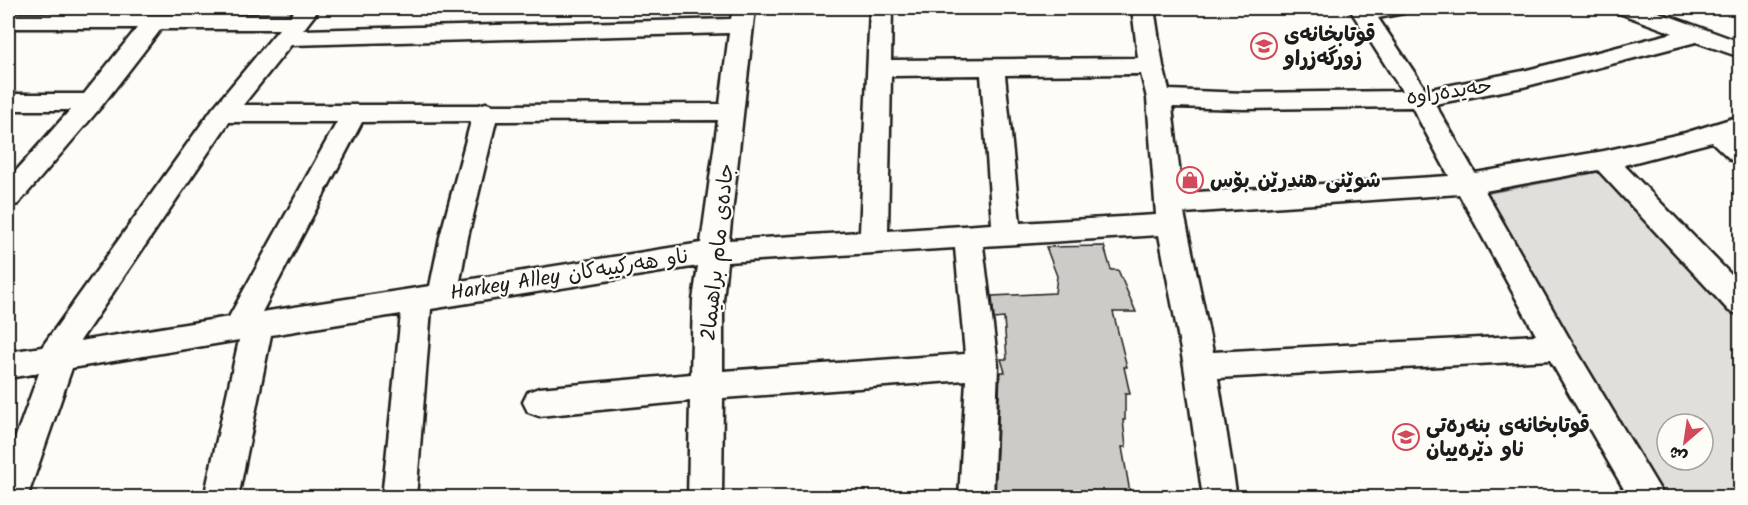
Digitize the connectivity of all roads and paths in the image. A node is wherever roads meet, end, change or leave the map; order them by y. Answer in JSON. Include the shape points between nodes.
{"nodes":[{"id":1,"x":881,"y":8,"type":"edge"},
{"id":2,"x":1143,"y":8,"type":"edge"},
{"id":3,"x":1396,"y":8,"type":"edge"},
{"id":4,"x":1627,"y":8,"type":"edge"},
{"id":5,"x":1362,"y":11,"type":"edge"},
{"id":6,"x":743,"y":17,"type":"edge"},
{"id":7,"x":8,"y":21,"type":"edge"},
{"id":8,"x":155,"y":21,"type":"junction"},
{"id":9,"x":297,"y":22,"type":"edge"},
{"id":10,"x":1698,"y":34,"type":"junction"},
{"id":11,"x":1738,"y":46,"type":"edge"},
{"id":12,"x":1151,"y":66,"type":"junction"},
{"id":13,"x":879,"y":68,"type":"junction"},
{"id":14,"x":992,"y":68,"type":"junction"},
{"id":15,"x":1159,"y":99,"type":"junction"},
{"id":16,"x":1420,"y":99,"type":"junction"},
{"id":17,"x":8,"y":102,"type":"edge"},
{"id":18,"x":92,"y":102,"type":"junction"},
{"id":19,"x":486,"y":111,"type":"junction"},
{"id":20,"x":732,"y":112,"type":"junction"},
{"id":21,"x":222,"y":114,"type":"junction"},
{"id":22,"x":354,"y":114,"type":"junction"},
{"id":23,"x":1728,"y":128,"type":"edge"},
{"id":24,"x":1740,"y":154,"type":"edge"},
{"id":25,"x":1604,"y":160,"type":"junction"},
{"id":26,"x":1467,"y":184,"type":"junction"},
{"id":27,"x":8,"y":197,"type":"edge"},
{"id":28,"x":1170,"y":214,"type":"junction"},
{"id":29,"x":1007,"y":234,"type":"junction"},
{"id":30,"x":968,"y":237,"type":"junction"},
{"id":31,"x":874,"y":242,"type":"junction"},
{"id":32,"x":715,"y":252,"type":"junction"},
{"id":33,"x":430,"y":296,"type":"junction"},
{"id":34,"x":1740,"y":303,"type":"edge"},
{"id":35,"x":249,"y":325,"type":"junction"},
{"id":36,"x":1558,"y":347,"type":"junction"},
{"id":37,"x":56,"y":357,"type":"junction"},
{"id":38,"x":8,"y":365,"type":"edge"},
{"id":39,"x":982,"y":366,"type":"junction"},
{"id":40,"x":1200,"y":366,"type":"junction"},
{"id":41,"x":707,"y":386,"type":"junction"},
{"id":42,"x":539,"y":402,"type":"dead end"},
{"id":43,"x":10,"y":498,"type":"edge"},
{"id":44,"x":221,"y":498,"type":"edge"},
{"id":45,"x":399,"y":498,"type":"edge"},
{"id":46,"x":705,"y":498,"type":"edge"},
{"id":47,"x":976,"y":498,"type":"edge"},
{"id":48,"x":1220,"y":498,"type":"edge"},
{"id":49,"x":1648,"y":498,"type":"edge"}],
"edges":[{"from":1,"to":13,"type":"street"},
{"from":2,"to":12,"type":"street"},
{"from":3,"to":5,"type":"street"},
{"from":4,"to":10,"type":"street"},
{"from":5,"to":16,"type":"street"},
{"from":6,"to":9,"type":"street"},
{"from":6,"to":20,"type":"street","name":"جادەی مام براهیما2"},
{"from":7,"to":8,"type":"street"},
{"from":8,"to":9,"type":"street"},
{"from":8,"to":18,"type":"street"},
{"from":9,"to":21,"type":"street"},
{"from":10,"to":11,"type":"street"},
{"from":10,"to":16,"type":"street","name":"حەیدەراوە","via":[[1523,79]]},
{"from":12,"to":14,"type":"street"},
{"from":12,"to":15,"type":"street"},
{"from":13,"to":14,"type":"street"},
{"from":13,"to":31,"type":"street"},
{"from":14,"to":29,"type":"street"},
{"from":15,"to":16,"type":"street","name":"حەیدەراوە"},
{"from":15,"to":28,"type":"street"},
{"from":16,"to":26,"type":"street"},
{"from":17,"to":18,"type":"street"},
{"from":18,"to":27,"type":"street"},
{"from":19,"to":20,"type":"street"},
{"from":19,"to":22,"type":"street"},
{"from":19,"to":33,"type":"street","via":[[454,237]]},
{"from":20,"to":32,"type":"street","name":"جادەی مام براهیما2"},
{"from":21,"to":22,"type":"street"},
{"from":21,"to":37,"type":"street"},
{"from":22,"to":35,"type":"street"},
{"from":23,"to":24,"type":"street"},
{"from":23,"to":25,"type":"street","name":"Harkey Alley ناو هەركييەكان"},
{"from":25,"to":26,"type":"street","name":"Harkey Alley ناو هەركييەكان"},
{"from":25,"to":34,"type":"street"},
{"from":26,"to":28,"type":"street","name":"Harkey Alley ناو هەركييەكان","via":[[1295,197]]},
{"from":26,"to":36,"type":"street"},
{"from":28,"to":29,"type":"street","name":"Harkey Alley ناو هەركييەكان"},
{"from":28,"to":40,"type":"street"},
{"from":29,"to":30,"type":"street","name":"Harkey Alley ناو هەركييەكان"},
{"from":30,"to":31,"type":"street","name":"Harkey Alley ناو هەركييەكان"},
{"from":30,"to":39,"type":"street"},
{"from":31,"to":32,"type":"street","name":"Harkey Alley ناو هەركييەكان"},
{"from":32,"to":33,"type":"street","name":"Harkey Alley ناو هەركييەكان"},
{"from":32,"to":41,"type":"street","name":"جادەی مام براهیما2","via":[[708,300]]},
{"from":33,"to":35,"type":"street","name":"Harkey Alley ناو هەركييەكان"},
{"from":33,"to":45,"type":"street"},
{"from":35,"to":37,"type":"street","name":"Harkey Alley ناو هەركييەكان"},
{"from":35,"to":44,"type":"street"},
{"from":36,"to":40,"type":"street"},
{"from":36,"to":49,"type":"street"},
{"from":37,"to":38,"type":"street","name":"Harkey Alley ناو هەركييەكان"},
{"from":37,"to":43,"type":"street"},
{"from":39,"to":41,"type":"street"},
{"from":39,"to":47,"type":"street"},
{"from":40,"to":48,"type":"street"},
{"from":41,"to":42,"type":"street"},
{"from":41,"to":46,"type":"street","name":"جادەی مام براهیما2"}]}
